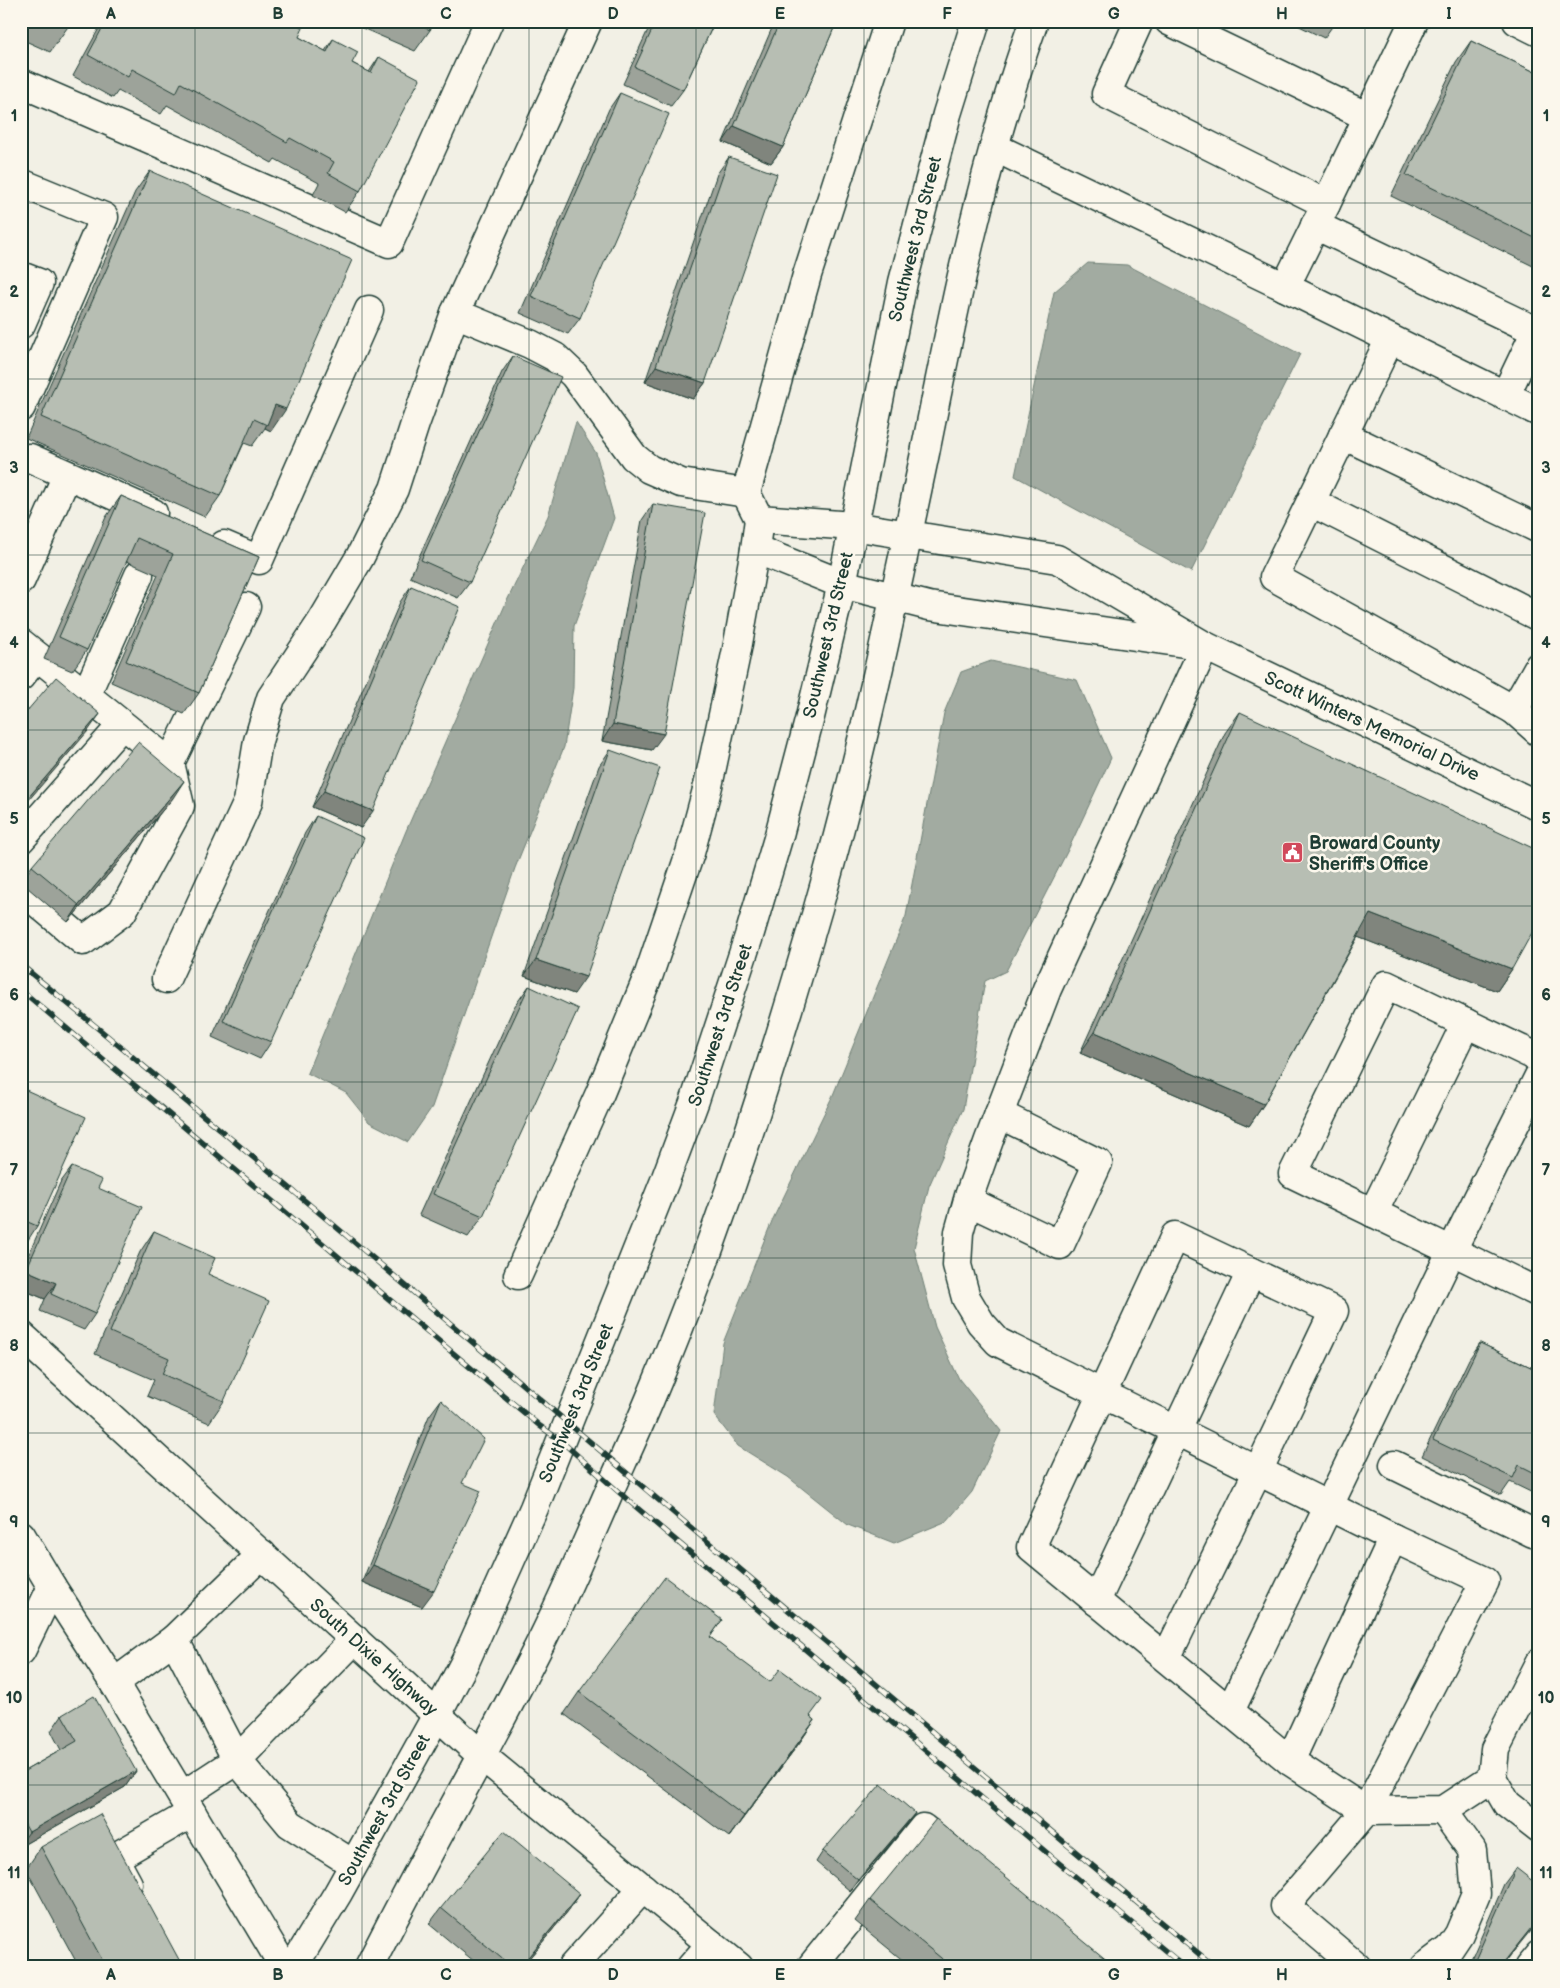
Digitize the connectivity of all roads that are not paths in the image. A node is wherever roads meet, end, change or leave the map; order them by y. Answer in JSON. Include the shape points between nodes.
{"nodes":[{"id":1,"x":489,"y":21,"type":"edge"},
{"id":2,"x":588,"y":21,"type":"edge"},
{"id":3,"x":889,"y":21,"type":"edge"},
{"id":4,"x":976,"y":21,"type":"edge"},
{"id":5,"x":1034,"y":21,"type":"edge"},
{"id":6,"x":1139,"y":21,"type":"edge"},
{"id":7,"x":1169,"y":21,"type":"edge"},
{"id":8,"x":1414,"y":21,"type":"edge"},
{"id":9,"x":21,"y":83,"type":"edge"},
{"id":10,"x":1368,"y":117,"type":"junction"},
{"id":11,"x":994,"y":147,"type":"junction"},
{"id":12,"x":21,"y":183,"type":"edge"},
{"id":13,"x":1320,"y":214,"type":"junction"},
{"id":14,"x":21,"y":276,"type":"edge"},
{"id":15,"x":1285,"y":287,"type":"junction"},
{"id":16,"x":369,"y":310,"type":"dead end"},
{"id":17,"x":455,"y":313,"type":"junction"},
{"id":18,"x":21,"y":324,"type":"edge"},
{"id":19,"x":1537,"y":329,"type":"edge"},
{"id":20,"x":1390,"y":339,"type":"junction"},
{"id":21,"x":1505,"y":396,"type":"junction"},
{"id":22,"x":21,"y":407,"type":"edge"},
{"id":23,"x":1539,"y":412,"type":"edge"},
{"id":24,"x":1343,"y":435,"type":"junction"},
{"id":25,"x":21,"y":459,"type":"edge"},
{"id":26,"x":67,"y":475,"type":"junction"},
{"id":27,"x":746,"y":494,"type":"junction"},
{"id":28,"x":1311,"y":502,"type":"junction"},
{"id":29,"x":759,"y":518,"type":"junction"},
{"id":30,"x":172,"y":521,"type":"edge"},
{"id":31,"x":852,"y":526,"type":"junction"},
{"id":32,"x":1539,"y":529,"type":"edge"},
{"id":33,"x":198,"y":533,"type":"edge"},
{"id":34,"x":908,"y":536,"type":"junction"},
{"id":35,"x":755,"y":549,"type":"junction"},
{"id":36,"x":139,"y":574,"type":"dead end"},
{"id":37,"x":21,"y":580,"type":"edge"},
{"id":38,"x":842,"y":584,"type":"junction"},
{"id":39,"x":894,"y":598,"type":"junction"},
{"id":40,"x":246,"y":607,"type":"edge"},
{"id":41,"x":1539,"y":617,"type":"edge"},
{"id":42,"x":1204,"y":646,"type":"junction"},
{"id":43,"x":27,"y":658,"type":"edge"},
{"id":44,"x":1539,"y":666,"type":"edge"},
{"id":45,"x":86,"y":695,"type":"junction"},
{"id":46,"x":1514,"y":710,"type":"junction"},
{"id":47,"x":122,"y":724,"type":"junction"},
{"id":48,"x":1539,"y":732,"type":"edge"},
{"id":49,"x":170,"y":764,"type":"junction"},
{"id":50,"x":1539,"y":806,"type":"edge"},
{"id":51,"x":21,"y":839,"type":"edge"},
{"id":52,"x":21,"y":889,"type":"edge"},
{"id":53,"x":166,"y":979,"type":"dead end"},
{"id":54,"x":1466,"y":1023,"type":"junction"},
{"id":55,"x":1539,"y":1058,"type":"edge"},
{"id":56,"x":1539,"y":1076,"type":"edge"},
{"id":57,"x":999,"y":1114,"type":"junction"},
{"id":58,"x":968,"y":1201,"type":"junction"},
{"id":59,"x":1373,"y":1213,"type":"junction"},
{"id":60,"x":1452,"y":1250,"type":"junction"},
{"id":61,"x":1251,"y":1272,"type":"junction"},
{"id":62,"x":518,"y":1275,"type":"dead end"},
{"id":63,"x":1539,"y":1293,"type":"edge"},
{"id":64,"x":21,"y":1335,"type":"edge"},
{"id":65,"x":1102,"y":1393,"type":"junction"},
{"id":66,"x":1177,"y":1431,"type":"junction"},
{"id":67,"x":1394,"y":1465,"type":"dead end"},
{"id":68,"x":1258,"y":1471,"type":"junction"},
{"id":69,"x":1330,"y":1507,"type":"junction"},
{"id":70,"x":1539,"y":1531,"type":"edge"},
{"id":71,"x":21,"y":1536,"type":"edge"},
{"id":72,"x":1394,"y":1538,"type":"junction"},
{"id":73,"x":262,"y":1554,"type":"junction"},
{"id":74,"x":52,"y":1587,"type":"junction"},
{"id":75,"x":1096,"y":1601,"type":"junction"},
{"id":76,"x":174,"y":1639,"type":"junction"},
{"id":77,"x":355,"y":1639,"type":"junction"},
{"id":78,"x":21,"y":1651,"type":"edge"},
{"id":79,"x":1166,"y":1658,"type":"junction"},
{"id":80,"x":1539,"y":1663,"type":"edge"},
{"id":81,"x":114,"y":1683,"type":"junction"},
{"id":82,"x":1230,"y":1711,"type":"junction"},
{"id":83,"x":438,"y":1715,"type":"junction"},
{"id":84,"x":482,"y":1756,"type":"junction"},
{"id":85,"x":237,"y":1760,"type":"junction"},
{"id":86,"x":1290,"y":1761,"type":"junction"},
{"id":87,"x":1492,"y":1778,"type":"junction"},
{"id":88,"x":187,"y":1805,"type":"junction"},
{"id":89,"x":1443,"y":1810,"type":"junction"},
{"id":90,"x":1366,"y":1811,"type":"junction"},
{"id":91,"x":1539,"y":1829,"type":"edge"},
{"id":92,"x":354,"y":1864,"type":"junction"},
{"id":93,"x":977,"y":1872,"type":"edge"},
{"id":94,"x":643,"y":1888,"type":"junction"},
{"id":95,"x":140,"y":1908,"type":"edge"},
{"id":96,"x":711,"y":1944,"type":"junction"},
{"id":97,"x":1539,"y":1955,"type":"edge"},
{"id":98,"x":284,"y":1967,"type":"edge"},
{"id":99,"x":293,"y":1967,"type":"edge"},
{"id":100,"x":369,"y":1967,"type":"edge"},
{"id":101,"x":572,"y":1967,"type":"edge"},
{"id":102,"x":691,"y":1967,"type":"edge"},
{"id":103,"x":739,"y":1967,"type":"edge"},
{"id":104,"x":811,"y":1967,"type":"edge"},
{"id":105,"x":1357,"y":1967,"type":"edge"},
{"id":106,"x":1425,"y":1967,"type":"edge"},
{"id":107,"x":1529,"y":1967,"type":"edge"}],
"edges":[{"from":1,"to":9,"type":"street","via":[[389,243]]},
{"from":2,"to":17,"type":"street"},
{"from":3,"to":27,"type":"street","via":[[807,275]]},
{"from":4,"to":31,"type":"street","name":"Southwest 3rd Street","via":[[947,114],[903,282]]},
{"from":5,"to":11,"type":"street"},
{"from":6,"to":13,"type":"street","via":[[1106,94]]},
{"from":7,"to":10,"type":"street"},
{"from":8,"to":10,"type":"street"},
{"from":10,"to":13,"type":"street"},
{"from":11,"to":15,"type":"street"},
{"from":11,"to":34,"type":"street","via":[[955,302]]},
{"from":12,"to":22,"type":"street","via":[[104,217]]},
{"from":13,"to":15,"type":"street"},
{"from":13,"to":19,"type":"street"},
{"from":14,"to":18,"type":"street","via":[[38,283]]},
{"from":15,"to":20,"type":"street"},
{"from":16,"to":33,"type":"street","via":[[259,560]]},
{"from":17,"to":27,"type":"street","via":[[555,357],[574,375],[634,457],[649,468],[681,483]]},
{"from":17,"to":53,"type":"street","via":[[394,489],[360,557],[271,698],[258,741],[248,802]]},
{"from":19,"to":21,"type":"street"},
{"from":20,"to":21,"type":"street"},
{"from":20,"to":24,"type":"street"},
{"from":21,"to":23,"type":"street"},
{"from":24,"to":28,"type":"street"},
{"from":24,"to":32,"type":"street"},
{"from":25,"to":26,"type":"street","via":[[30,458]]},
{"from":26,"to":30,"type":"street"},
{"from":26,"to":37,"type":"street"},
{"from":27,"to":29,"type":"street"},
{"from":28,"to":41,"type":"street"},
{"from":28,"to":46,"type":"street","via":[[1274,577]]},
{"from":29,"to":31,"type":"street","name":"Scott Winters Memorial Drive"},
{"from":29,"to":35,"type":"street"},
{"from":31,"to":34,"type":"street","name":"Scott Winters Memorial Drive"},
{"from":31,"to":38,"type":"street","name":"Southwest 3rd Street"},
{"from":34,"to":39,"type":"street"},
{"from":34,"to":42,"type":"street","name":"Scott Winters Memorial Drive","via":[[1057,559]]},
{"from":35,"to":38,"type":"street","name":"Scott Winters Memorial Drive"},
{"from":35,"to":62,"type":"street","via":[[708,786],[690,853],[649,974],[600,1093]]},
{"from":36,"to":45,"type":"street"},
{"from":38,"to":39,"type":"street","name":"Scott Winters Memorial Drive"},
{"from":38,"to":83,"type":"street","name":"Southwest 3rd Street","via":[[779,836],[695,1100],[534,1508]]},
{"from":39,"to":42,"type":"street","name":"Scott Winters Memorial Drive","via":[[929,606]]},
{"from":39,"to":84,"type":"street","via":[[845,811],[779,1037],[724,1207],[650,1401],[545,1634]]},
{"from":40,"to":49,"type":"street"},
{"from":42,"to":50,"type":"street","name":"Scott Winters Memorial Drive"},
{"from":42,"to":57,"type":"street","via":[[1047,989]]},
{"from":43,"to":45,"type":"street"},
{"from":44,"to":46,"type":"street"},
{"from":45,"to":47,"type":"street"},
{"from":46,"to":48,"type":"street"},
{"from":47,"to":49,"type":"street"},
{"from":47,"to":51,"type":"street"},
{"from":49,"to":52,"type":"street","via":[[180,806],[122,912],[83,941]]},
{"from":54,"to":55,"type":"street"},
{"from":54,"to":59,"type":"street"},
{"from":54,"to":59,"type":"street","via":[[1386,985],[1301,1157],[1293,1174]]},
{"from":56,"to":60,"type":"street"},
{"from":57,"to":58,"type":"street"},
{"from":57,"to":58,"type":"street","via":[[1098,1163],[1060,1245]]},
{"from":58,"to":65,"type":"street","via":[[959,1232],[957,1265],[966,1298],[981,1323],[998,1342]]},
{"from":59,"to":60,"type":"street"},
{"from":60,"to":63,"type":"street"},
{"from":60,"to":69,"type":"street"},
{"from":61,"to":65,"type":"street","via":[[1175,1236]]},
{"from":61,"to":66,"type":"street"},
{"from":61,"to":68,"type":"street","via":[[1334,1311]]},
{"from":64,"to":73,"type":"street","name":"South Dixie Highway"},
{"from":65,"to":66,"type":"street"},
{"from":65,"to":75,"type":"street","via":[[1030,1547]]},
{"from":66,"to":68,"type":"street"},
{"from":66,"to":75,"type":"street"},
{"from":67,"to":70,"type":"street","via":[[1533,1533]]},
{"from":68,"to":69,"type":"street"},
{"from":68,"to":79,"type":"street"},
{"from":69,"to":72,"type":"street"},
{"from":69,"to":82,"type":"street"},
{"from":71,"to":74,"type":"street"},
{"from":72,"to":86,"type":"street"},
{"from":72,"to":90,"type":"street","via":[[1484,1581]]},
{"from":73,"to":76,"type":"street"},
{"from":73,"to":77,"type":"street","name":"South Dixie Highway"},
{"from":74,"to":78,"type":"street"},
{"from":74,"to":81,"type":"street"},
{"from":75,"to":79,"type":"street"},
{"from":76,"to":81,"type":"street"},
{"from":76,"to":85,"type":"street"},
{"from":77,"to":83,"type":"street","name":"South Dixie Highway"},
{"from":77,"to":85,"type":"street"},
{"from":79,"to":82,"type":"street"},
{"from":80,"to":87,"type":"street","via":[[1495,1749]]},
{"from":81,"to":88,"type":"street"},
{"from":82,"to":86,"type":"street"},
{"from":83,"to":84,"type":"street","name":"South Dixie Highway"},
{"from":83,"to":92,"type":"street","name":"Southwest 3rd Street"},
{"from":84,"to":94,"type":"street","name":"South Dixie Highway"},
{"from":84,"to":100,"type":"street"},
{"from":85,"to":88,"type":"street"},
{"from":85,"to":92,"type":"street","via":[[290,1824]]},
{"from":86,"to":90,"type":"street"},
{"from":87,"to":89,"type":"street"},
{"from":87,"to":91,"type":"street","via":[[1507,1804]]},
{"from":88,"to":95,"type":"street","via":[[114,1858]]},
{"from":88,"to":98,"type":"street"},
{"from":89,"to":90,"type":"street"},
{"from":89,"to":106,"type":"street","via":[[1472,1850],[1476,1894],[1449,1949]]},
{"from":90,"to":105,"type":"street","via":[[1285,1906]]},
{"from":92,"to":99,"type":"street","name":"Southwest 3rd Street"},
{"from":93,"to":104,"type":"street","via":[[923,1828]]},
{"from":94,"to":96,"type":"street","name":"South Dixie Highway"},
{"from":94,"to":101,"type":"street"},
{"from":96,"to":102,"type":"street"},
{"from":96,"to":103,"type":"street","name":"South Dixie Highway"},
{"from":97,"to":107,"type":"street"}]}
